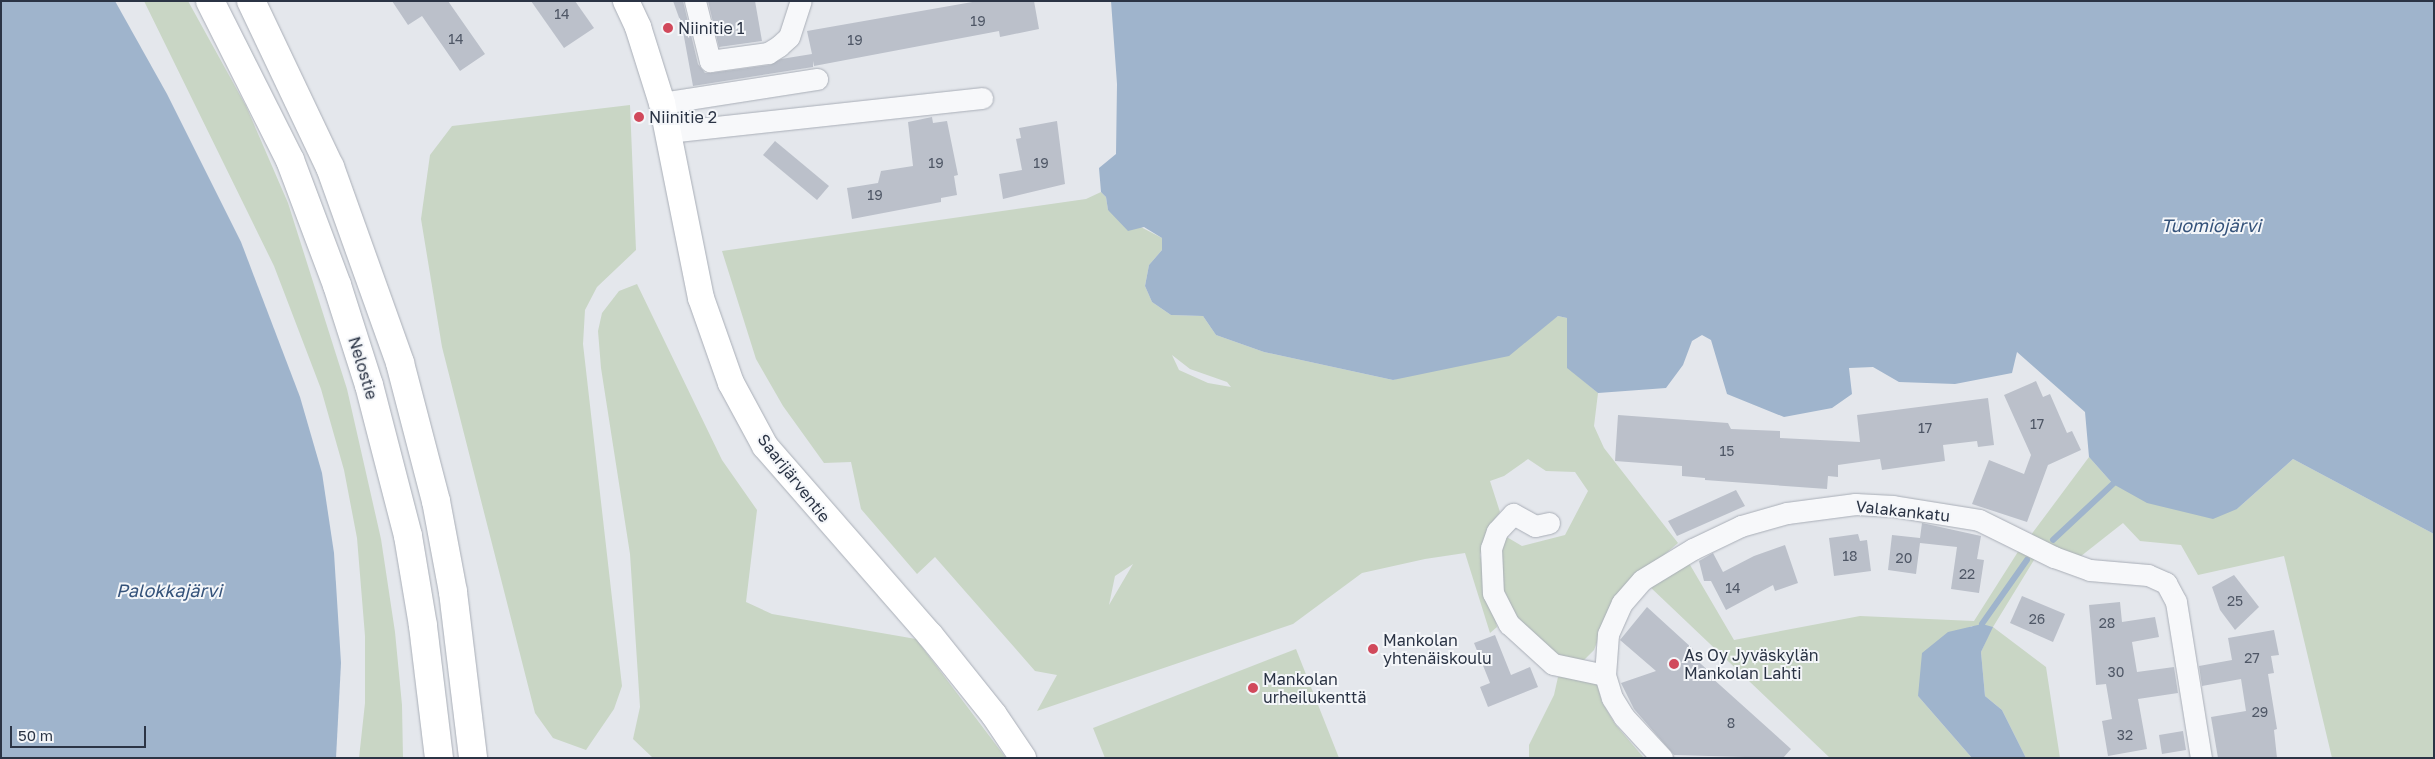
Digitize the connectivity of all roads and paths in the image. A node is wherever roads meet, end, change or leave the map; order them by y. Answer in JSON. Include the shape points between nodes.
{"nodes":[{"id":1,"x":210,"y":1,"type":"edge"},
{"id":2,"x":252,"y":1,"type":"edge"},
{"id":3,"x":626,"y":1,"type":"edge"},
{"id":4,"x":695,"y":1,"type":"edge"},
{"id":5,"x":801,"y":1,"type":"edge"},
{"id":6,"x":817,"y":79,"type":"dead end"},
{"id":7,"x":982,"y":98,"type":"dead end"},
{"id":8,"x":662,"y":102,"type":"junction"},
{"id":9,"x":668,"y":132,"type":"junction"},
{"id":10,"x":1549,"y":523,"type":"dead end"},
{"id":11,"x":1605,"y":674,"type":"junction"},
{"id":12,"x":435,"y":750,"type":"edge"},
{"id":13,"x":473,"y":758,"type":"edge"},
{"id":14,"x":1023,"y":758,"type":"edge"},
{"id":15,"x":1662,"y":758,"type":"edge"},
{"id":16,"x":2201,"y":758,"type":"edge"}],
"edges":[{"from":1,"to":12,"type":"highway","name":"Nelostie","via":[[290,160],[337,285],[369,385],[408,536]]},
{"from":2,"to":13,"type":"highway","via":[[330,167],[400,363],[436,501],[450,574]]},
{"from":3,"to":8,"type":"main road","name":"Saarijärventie","via":[[638,27]]},
{"from":4,"to":5,"type":"street","via":[[710,62],[768,52],[779,46],[789,37]]},
{"from":6,"to":8,"type":"street"},
{"from":7,"to":9,"type":"street"},
{"from":8,"to":9,"type":"main road","name":"Saarijärventie"},
{"from":9,"to":14,"type":"main road","name":"Saarijärventie","via":[[701,298],[717,352],[765,446],[930,635],[994,715]]},
{"from":10,"to":11,"type":"street","via":[[1535,526],[1513,514],[1497,531],[1491,548],[1493,593],[1509,624],[1553,664]]},
{"from":11,"to":15,"type":"street","name":"Valakankatu","via":[[1612,698],[1624,717]]},
{"from":11,"to":16,"type":"street","name":"Valakankatu","via":[[1608,634],[1622,603],[1642,580],[1693,549],[1741,526],[1787,513],[1856,504],[1912,509],[1979,520],[2054,557],[2090,570],[2148,575],[2166,583],[2176,602]]}]}
